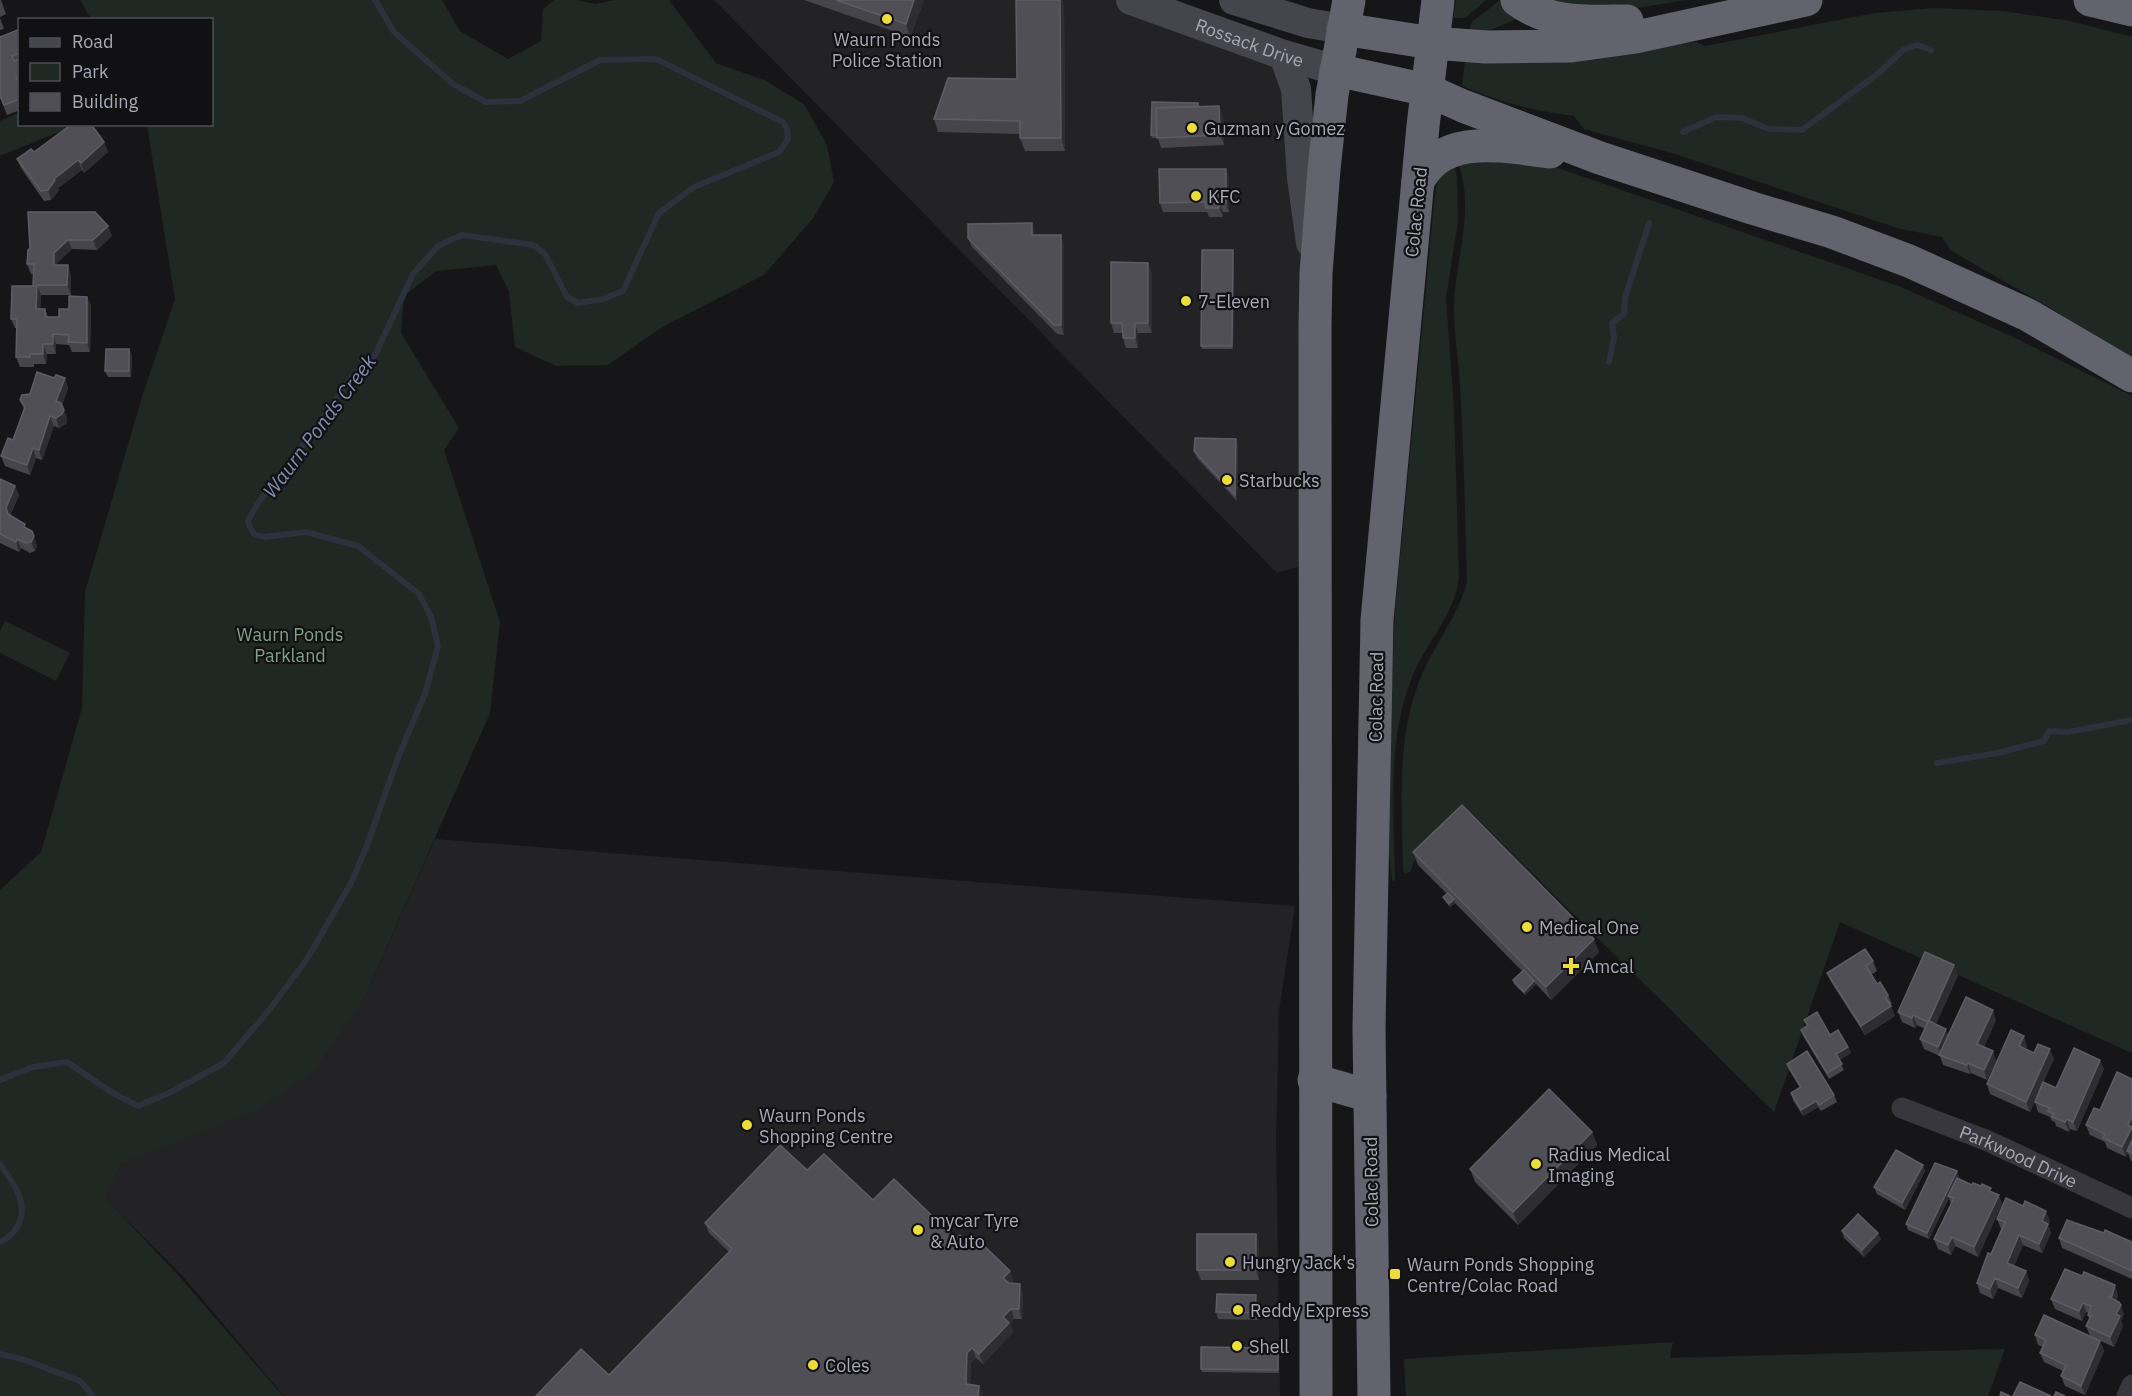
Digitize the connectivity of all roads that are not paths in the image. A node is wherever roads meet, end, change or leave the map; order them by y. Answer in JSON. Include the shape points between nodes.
{"nodes":[{"id":1,"x":1131,"y":0,"type":"edge"},
{"id":2,"x":1233,"y":0,"type":"edge"},
{"id":3,"x":1438,"y":0,"type":"edge"},
{"id":4,"x":1517,"y":0,"type":"edge"},
{"id":5,"x":1806,"y":0,"type":"edge"},
{"id":6,"x":2090,"y":0,"type":"edge"},
{"id":7,"x":2132,"y":10,"type":"edge"},
{"id":8,"x":1346,"y":15,"type":"edge"},
{"id":9,"x":1703,"y":22,"type":"junction"},
{"id":10,"x":1432,"y":43,"type":"junction"},
{"id":11,"x":1284,"y":55,"type":"junction"},
{"id":12,"x":1336,"y":70,"type":"junction"},
{"id":13,"x":1427,"y":90,"type":"junction"},
{"id":14,"x":1600,"y":158,"type":"junction"},
{"id":15,"x":1418,"y":182,"type":"junction"},
{"id":16,"x":1316,"y":273,"type":"junction"},
{"id":17,"x":2132,"y":376,"type":"edge"},
{"id":18,"x":1314,"y":1092,"type":"junction"},
{"id":19,"x":1370,"y":1096,"type":"junction"},
{"id":20,"x":1902,"y":1108,"type":"dead end"},
{"id":21,"x":2132,"y":1208,"type":"edge"},
{"id":22,"x":2132,"y":1385,"type":"edge"},
{"id":23,"x":1316,"y":1396,"type":"edge"},
{"id":24,"x":1374,"y":1396,"type":"edge"},
{"id":25,"x":2127,"y":1396,"type":"edge"}],
"edges":[{"from":1,"to":11,"type":"main road","name":"Rossack Drive"},
{"from":2,"to":8,"type":"main road","name":"Rossack Drive","via":[[1308,22]]},
{"from":3,"to":10,"type":"highway","name":"Colac Road"},
{"from":4,"to":9,"type":"highway","via":[[1561,19]]},
{"from":5,"to":9,"type":"highway"},
{"from":6,"to":7,"type":"highway"},
{"from":8,"to":10,"type":"highway"},
{"from":8,"to":12,"type":"highway"},
{"from":9,"to":10,"type":"highway","via":[[1571,46]]},
{"from":10,"to":13,"type":"highway","name":"Colac Road"},
{"from":11,"to":12,"type":"main road","name":"Rossack Drive"},
{"from":11,"to":16,"type":"main road","via":[[1296,89],[1302,178]]},
{"from":12,"to":13,"type":"highway"},
{"from":12,"to":16,"type":"highway"},
{"from":13,"to":14,"type":"highway"},
{"from":13,"to":15,"type":"highway","name":"Colac Road"},
{"from":14,"to":15,"type":"highway","via":[[1509,147],[1464,147],[1439,156]]},
{"from":14,"to":17,"type":"highway","via":[[1832,231],[1910,261],[2028,315]]},
{"from":15,"to":19,"type":"highway","name":"Colac Road","via":[[1377,620]]},
{"from":16,"to":18,"type":"highway"},
{"from":18,"to":19,"type":"highway"},
{"from":18,"to":23,"type":"highway"},
{"from":19,"to":24,"type":"highway","name":"Colac Road"},
{"from":20,"to":21,"type":"street","name":"Parkwood Drive","via":[[1988,1141]]},
{"from":22,"to":25,"type":"street"}]}
